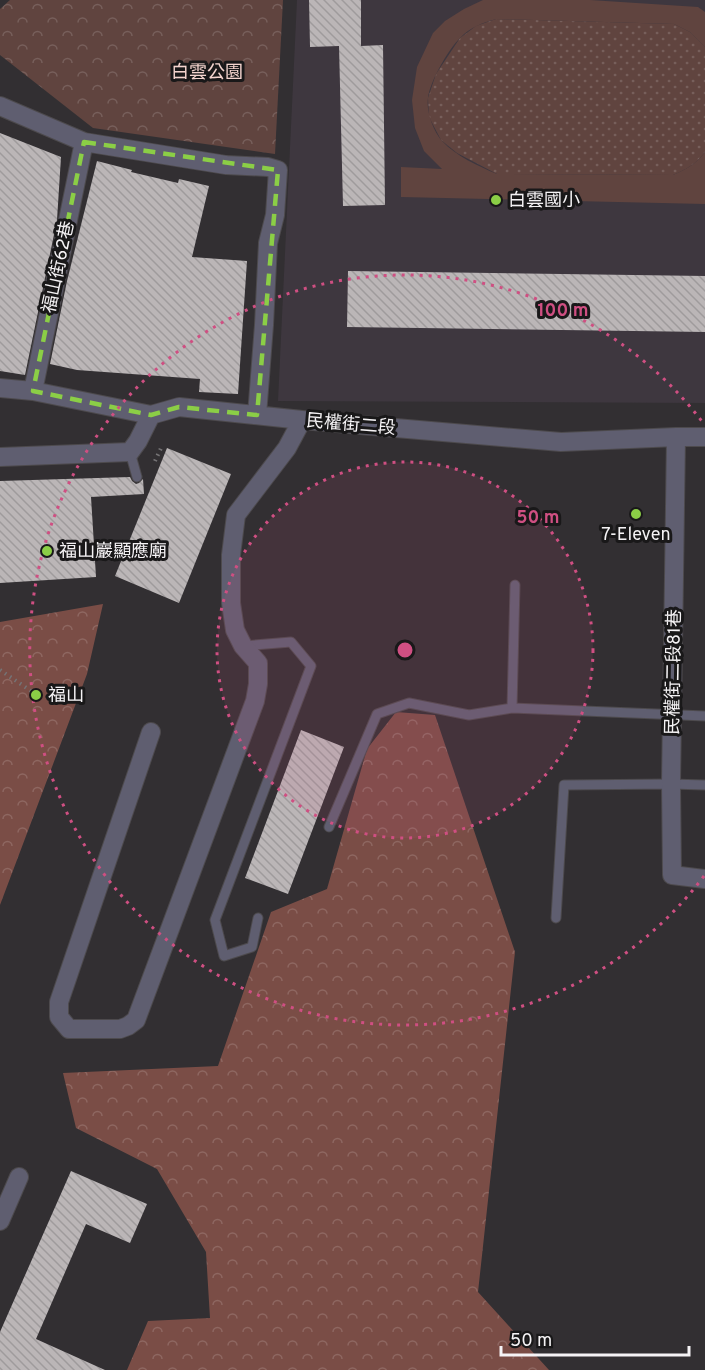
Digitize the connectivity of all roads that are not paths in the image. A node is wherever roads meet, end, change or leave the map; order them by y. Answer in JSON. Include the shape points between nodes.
{"nodes":[{"id":1,"x":0,"y":106,"type":"edge"},
{"id":2,"x":84,"y":142,"type":"junction"},
{"id":3,"x":0,"y":388,"type":"edge"},
{"id":4,"x":33,"y":391,"type":"junction"},
{"id":5,"x":151,"y":415,"type":"junction"},
{"id":6,"x":257,"y":415,"type":"junction"},
{"id":7,"x":302,"y":420,"type":"junction"},
{"id":8,"x":676,"y":437,"type":"junction"},
{"id":9,"x":705,"y":437,"type":"edge"},
{"id":10,"x":130,"y":452,"type":"junction"},
{"id":11,"x":0,"y":457,"type":"edge"},
{"id":12,"x":137,"y":477,"type":"dead end"},
{"id":13,"x":514,"y":585,"type":"dead end"},
{"id":14,"x":243,"y":646,"type":"junction"},
{"id":15,"x":512,"y":708,"type":"junction"},
{"id":16,"x":672,"y":714,"type":"junction"},
{"id":17,"x":705,"y":716,"type":"edge"},
{"id":18,"x":151,"y":732,"type":"dead end"},
{"id":19,"x":671,"y":784,"type":"junction"},
{"id":20,"x":705,"y":785,"type":"edge"},
{"id":21,"x":329,"y":827,"type":"dead end"},
{"id":22,"x":705,"y":879,"type":"edge"},
{"id":23,"x":258,"y":918,"type":"dead end"},
{"id":24,"x":556,"y":918,"type":"dead end"},
{"id":25,"x":19,"y":1177,"type":"dead end"},
{"id":26,"x":0,"y":1221,"type":"edge"}],
"edges":[{"from":1,"to":2,"type":"street"},
{"from":2,"to":4,"type":"street","name":"福山街62巷"},
{"from":2,"to":6,"type":"street","via":[[278,170],[275,215],[268,243]]},
{"from":3,"to":4,"type":"street","name":"民權街二段"},
{"from":4,"to":5,"type":"street","name":"民權街二段"},
{"from":5,"to":6,"type":"street","name":"民權街二段","via":[[178,407]]},
{"from":5,"to":10,"type":"street"},
{"from":6,"to":7,"type":"street","name":"民權街二段"},
{"from":7,"to":8,"type":"street","name":"民權街二段","via":[[561,442]]},
{"from":7,"to":14,"type":"street","via":[[287,448],[236,515],[231,603],[235,630]]},
{"from":8,"to":9,"type":"street","name":"民權街二段"},
{"from":8,"to":16,"type":"street","name":"民權街二段81巷"},
{"from":10,"to":11,"type":"street"},
{"from":10,"to":12,"type":"lane"},
{"from":13,"to":15,"type":"lane"},
{"from":14,"to":18,"type":"street","via":[[258,663],[255,701],[136,1020],[120,1029],[69,1029],[59,1017],[59,1002]]},
{"from":14,"to":23,"type":"lane","via":[[291,642],[311,666],[215,920],[224,956],[252,947]]},
{"from":15,"to":16,"type":"lane"},
{"from":15,"to":21,"type":"lane","via":[[469,715],[409,703],[377,714]]},
{"from":16,"to":17,"type":"lane"},
{"from":16,"to":19,"type":"street","name":"民權街二段81巷"},
{"from":19,"to":20,"type":"lane"},
{"from":19,"to":22,"type":"street","name":"民權街二段81巷","via":[[672,875]]},
{"from":19,"to":24,"type":"lane","via":[[564,785]]},
{"from":25,"to":26,"type":"street"}]}
